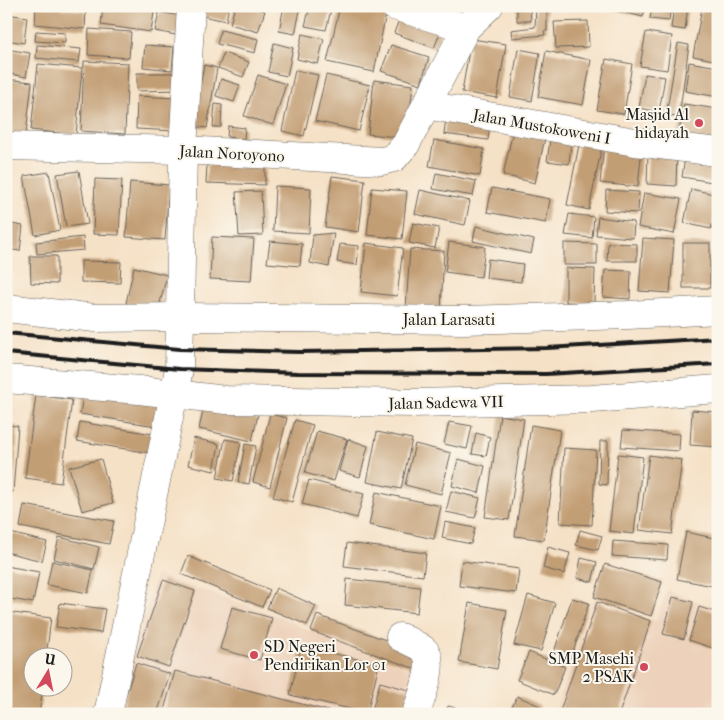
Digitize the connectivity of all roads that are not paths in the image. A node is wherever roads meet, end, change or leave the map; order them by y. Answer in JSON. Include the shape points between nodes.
{"nodes":[{"id":1,"x":191,"y":6,"type":"edge"},
{"id":2,"x":394,"y":6,"type":"edge"},
{"id":3,"x":489,"y":6,"type":"edge"},
{"id":4,"x":466,"y":28,"type":"junction"},
{"id":5,"x":426,"y":104,"type":"junction"},
{"id":6,"x":6,"y":146,"type":"edge"},
{"id":7,"x":183,"y":150,"type":"junction"},
{"id":8,"x":718,"y":152,"type":"edge"},
{"id":9,"x":6,"y":308,"type":"edge"},
{"id":10,"x":718,"y":310,"type":"edge"},
{"id":11,"x":180,"y":317,"type":"junction"},
{"id":12,"x":6,"y":379,"type":"edge"},
{"id":13,"x":176,"y":386,"type":"junction"},
{"id":14,"x":718,"y":390,"type":"edge"},
{"id":15,"x":400,"y":638,"type":"dead end"},
{"id":16,"x":108,"y":714,"type":"edge"},
{"id":17,"x":416,"y":714,"type":"edge"}],
"edges":[{"from":1,"to":7,"type":"street"},
{"from":2,"to":4,"type":"street"},
{"from":3,"to":4,"type":"street","name":"Jalan Noroyono"},
{"from":4,"to":5,"type":"street","name":"Jalan Noroyono"},
{"from":5,"to":7,"type":"street","name":"Jalan Noroyono","via":[[406,144],[394,158],[382,161]]},
{"from":5,"to":8,"type":"street","name":"Jalan Mustokoweni I","via":[[635,142]]},
{"from":6,"to":7,"type":"street","name":"Jalan Noroyono"},
{"from":7,"to":11,"type":"street"},
{"from":9,"to":11,"type":"street","name":"Jalan Larasati","via":[[95,318]]},
{"from":10,"to":11,"type":"street","name":"Jalan Larasati","via":[[464,320]]},
{"from":11,"to":13,"type":"street"},
{"from":12,"to":13,"type":"street","name":"Jalan Sadewa VII"},
{"from":13,"to":14,"type":"street","name":"Jalan Sadewa VII","via":[[226,400],[413,403],[592,399]]},
{"from":13,"to":16,"type":"street"},
{"from":15,"to":17,"type":"street","via":[[425,650],[429,658],[429,670]]}]}
